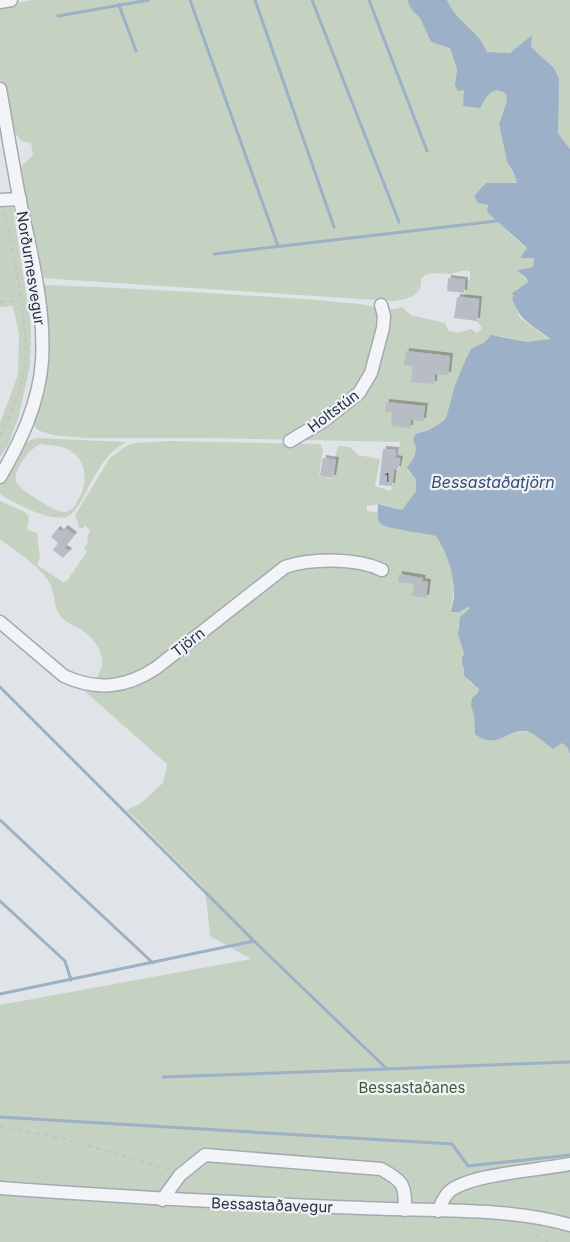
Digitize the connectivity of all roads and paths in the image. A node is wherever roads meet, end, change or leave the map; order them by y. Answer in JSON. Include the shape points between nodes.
{"nodes":[{"id":1,"x":11,"y":0,"type":"edge"},
{"id":2,"x":0,"y":2,"type":"edge"},
{"id":3,"x":0,"y":89,"type":"edge"},
{"id":4,"x":20,"y":199,"type":"junction"},
{"id":5,"x":1,"y":200,"type":"edge"},
{"id":6,"x":20,"y":301,"type":"junction"},
{"id":7,"x":0,"y":302,"type":"edge"},
{"id":8,"x":381,"y":305,"type":"dead end"},
{"id":9,"x":0,"y":436,"type":"edge"},
{"id":10,"x":290,"y":441,"type":"dead end"},
{"id":11,"x":0,"y":477,"type":"edge"},
{"id":12,"x":382,"y":570,"type":"dead end"},
{"id":13,"x":0,"y":622,"type":"edge"},
{"id":14,"x":0,"y":1126,"type":"edge"},
{"id":15,"x":570,"y":1164,"type":"edge"},
{"id":16,"x":182,"y":1173,"type":"junction"},
{"id":17,"x":0,"y":1188,"type":"edge"},
{"id":18,"x":162,"y":1200,"type":"junction"},
{"id":19,"x":405,"y":1210,"type":"junction"},
{"id":20,"x":438,"y":1211,"type":"junction"},
{"id":21,"x":570,"y":1226,"type":"edge"},
{"id":22,"x":536,"y":1236,"type":"dead end"},
{"id":23,"x":549,"y":1242,"type":"edge"}],
"edges":[{"from":1,"to":2,"type":"street"},
{"from":3,"to":4,"type":"street","name":"Norðurnesvegur"},
{"from":4,"to":5,"type":"street"},
{"from":4,"to":11,"type":"street","name":"Norðurnesvegur","via":[[42,319],[42,362],[25,429]]},
{"from":5,"to":6,"type":"path"},
{"from":6,"to":7,"type":"path"},
{"from":6,"to":9,"type":"path","via":[[26,342],[22,379]]},
{"from":8,"to":10,"type":"street","name":"Holtstún","via":[[383,328],[371,373],[360,393]]},
{"from":12,"to":13,"type":"street","name":"Tjörn","via":[[339,562],[300,562],[285,567],[156,668],[123,684],[76,682],[64,676]]},
{"from":14,"to":16,"type":"path","via":[[64,1138]]},
{"from":15,"to":20,"type":"street","via":[[465,1181],[448,1192]]},
{"from":16,"to":18,"type":"street"},
{"from":16,"to":19,"type":"street","via":[[205,1155],[381,1169],[396,1177],[405,1188]]},
{"from":17,"to":18,"type":"street","name":"Bessastaðavegur"},
{"from":18,"to":19,"type":"street","name":"Bessastaðavegur"},
{"from":19,"to":20,"type":"street","name":"Bessastaðavegur"},
{"from":20,"to":21,"type":"street","name":"Bessastaðavegur","via":[[544,1218]]},
{"from":22,"to":23,"type":"path"}]}
